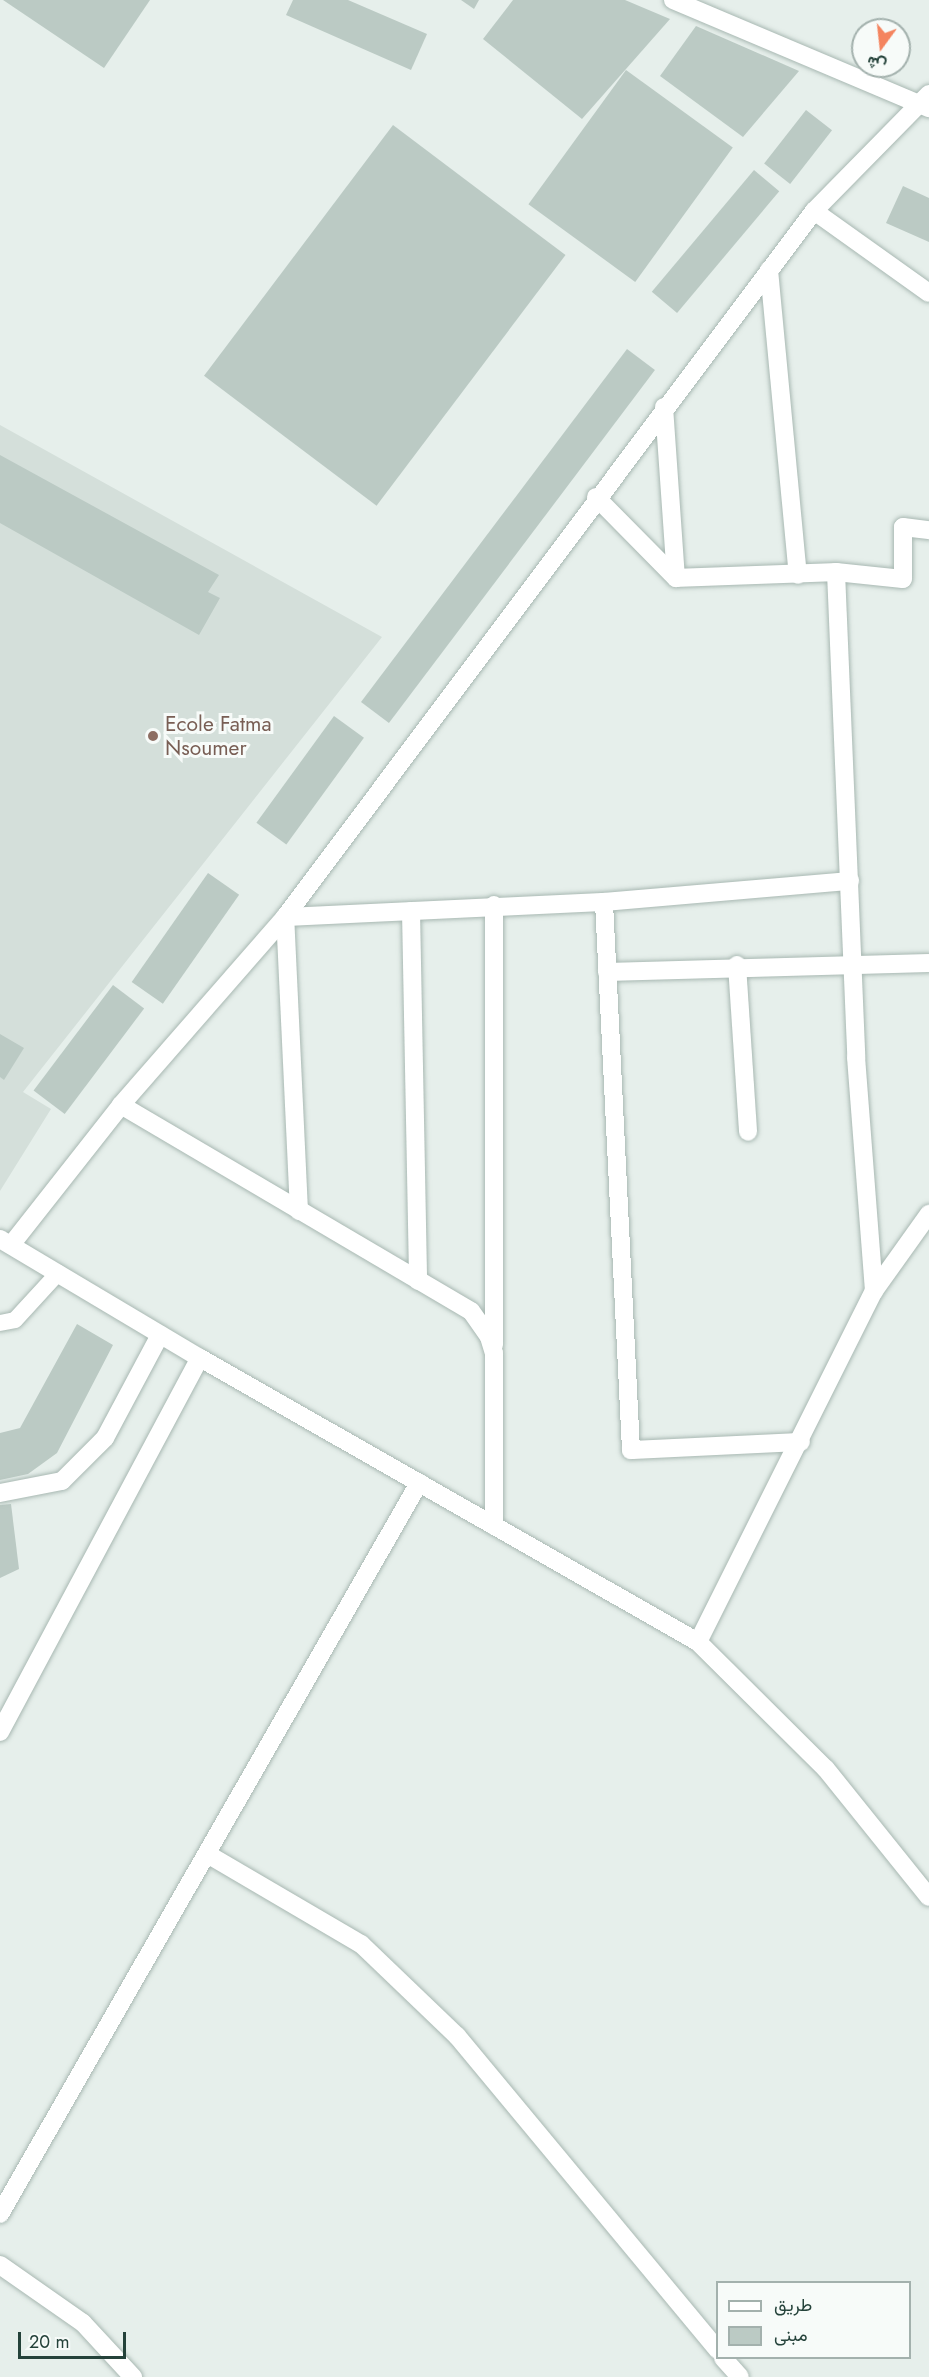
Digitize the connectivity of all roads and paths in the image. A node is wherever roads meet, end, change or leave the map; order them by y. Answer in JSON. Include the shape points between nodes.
{"nodes":[{"id":1,"x":673,"y":0,"type":"edge"},
{"id":2,"x":926,"y":102,"type":"edge"},
{"id":3,"x":814,"y":211,"type":"junction"},
{"id":4,"x":770,"y":270,"type":"junction"},
{"id":5,"x":929,"y":293,"type":"edge"},
{"id":6,"x":664,"y":407,"type":"junction"},
{"id":7,"x":596,"y":497,"type":"junction"},
{"id":8,"x":929,"y":531,"type":"edge"},
{"id":9,"x":836,"y":572,"type":"junction"},
{"id":10,"x":798,"y":574,"type":"junction"},
{"id":11,"x":676,"y":578,"type":"junction"},
{"id":12,"x":850,"y":881,"type":"junction"},
{"id":13,"x":604,"y":902,"type":"junction"},
{"id":14,"x":494,"y":905,"type":"junction"},
{"id":15,"x":411,"y":911,"type":"junction"},
{"id":16,"x":285,"y":917,"type":"junction"},
{"id":17,"x":929,"y":963,"type":"edge"},
{"id":18,"x":737,"y":965,"type":"junction"},
{"id":19,"x":853,"y":966,"type":"junction"},
{"id":20,"x":608,"y":972,"type":"junction"},
{"id":21,"x":121,"y":1105,"type":"junction"},
{"id":22,"x":748,"y":1132,"type":"dead end"},
{"id":23,"x":299,"y":1211,"type":"junction"},
{"id":24,"x":929,"y":1214,"type":"edge"},
{"id":25,"x":6,"y":1242,"type":"edge"},
{"id":26,"x":58,"y":1273,"type":"junction"},
{"id":27,"x":418,"y":1281,"type":"junction"},
{"id":28,"x":874,"y":1291,"type":"junction"},
{"id":29,"x":0,"y":1323,"type":"edge"},
{"id":30,"x":160,"y":1335,"type":"junction"},
{"id":31,"x":494,"y":1353,"type":"junction"},
{"id":32,"x":200,"y":1358,"type":"junction"},
{"id":33,"x":801,"y":1442,"type":"junction"},
{"id":34,"x":419,"y":1483,"type":"junction"},
{"id":35,"x":0,"y":1493,"type":"edge"},
{"id":36,"x":494,"y":1526,"type":"junction"},
{"id":37,"x":698,"y":1642,"type":"junction"},
{"id":38,"x":0,"y":1732,"type":"edge"},
{"id":39,"x":209,"y":1855,"type":"junction"},
{"id":40,"x":929,"y":1897,"type":"edge"},
{"id":41,"x":0,"y":2214,"type":"edge"},
{"id":42,"x":0,"y":2265,"type":"edge"},
{"id":43,"x":716,"y":2349,"type":"edge"},
{"id":44,"x":724,"y":2359,"type":"edge"},
{"id":45,"x":133,"y":2377,"type":"edge"},
{"id":46,"x":740,"y":2377,"type":"edge"}],
"edges":[{"from":1,"to":2,"type":"street"},
{"from":2,"to":3,"type":"street"},
{"from":3,"to":4,"type":"street"},
{"from":3,"to":5,"type":"street"},
{"from":4,"to":6,"type":"street"},
{"from":4,"to":10,"type":"street"},
{"from":6,"to":7,"type":"street"},
{"from":6,"to":11,"type":"street"},
{"from":7,"to":11,"type":"street"},
{"from":7,"to":16,"type":"street"},
{"from":8,"to":9,"type":"street","via":[[903,527],[903,579]]},
{"from":9,"to":10,"type":"street"},
{"from":9,"to":12,"type":"street"},
{"from":10,"to":11,"type":"street"},
{"from":12,"to":13,"type":"street"},
{"from":12,"to":19,"type":"street"},
{"from":13,"to":14,"type":"street"},
{"from":13,"to":20,"type":"street"},
{"from":14,"to":15,"type":"street"},
{"from":14,"to":31,"type":"street"},
{"from":15,"to":16,"type":"street"},
{"from":15,"to":27,"type":"street"},
{"from":16,"to":21,"type":"street"},
{"from":16,"to":23,"type":"street"},
{"from":17,"to":19,"type":"street"},
{"from":18,"to":19,"type":"street"},
{"from":18,"to":20,"type":"street"},
{"from":18,"to":22,"type":"street"},
{"from":19,"to":28,"type":"street"},
{"from":20,"to":33,"type":"street","via":[[631,1450]]},
{"from":21,"to":23,"type":"street"},
{"from":21,"to":25,"type":"street"},
{"from":23,"to":27,"type":"street"},
{"from":24,"to":28,"type":"street"},
{"from":25,"to":26,"type":"street"},
{"from":26,"to":29,"type":"lane","via":[[15,1320]]},
{"from":26,"to":30,"type":"street"},
{"from":27,"to":31,"type":"street","via":[[471,1311],[489,1337]]},
{"from":28,"to":33,"type":"street"},
{"from":30,"to":32,"type":"street"},
{"from":30,"to":35,"type":"street","via":[[105,1438],[62,1481]]},
{"from":31,"to":36,"type":"street"},
{"from":32,"to":34,"type":"street"},
{"from":32,"to":38,"type":"street"},
{"from":33,"to":37,"type":"street"},
{"from":34,"to":36,"type":"street"},
{"from":34,"to":39,"type":"street"},
{"from":36,"to":37,"type":"street"},
{"from":37,"to":40,"type":"street","via":[[826,1769]]},
{"from":39,"to":41,"type":"street"},
{"from":39,"to":43,"type":"street","via":[[361,1944],[457,2036]]},
{"from":42,"to":45,"type":"street","via":[[83,2322]]},
{"from":44,"to":46,"type":"street"}]}
